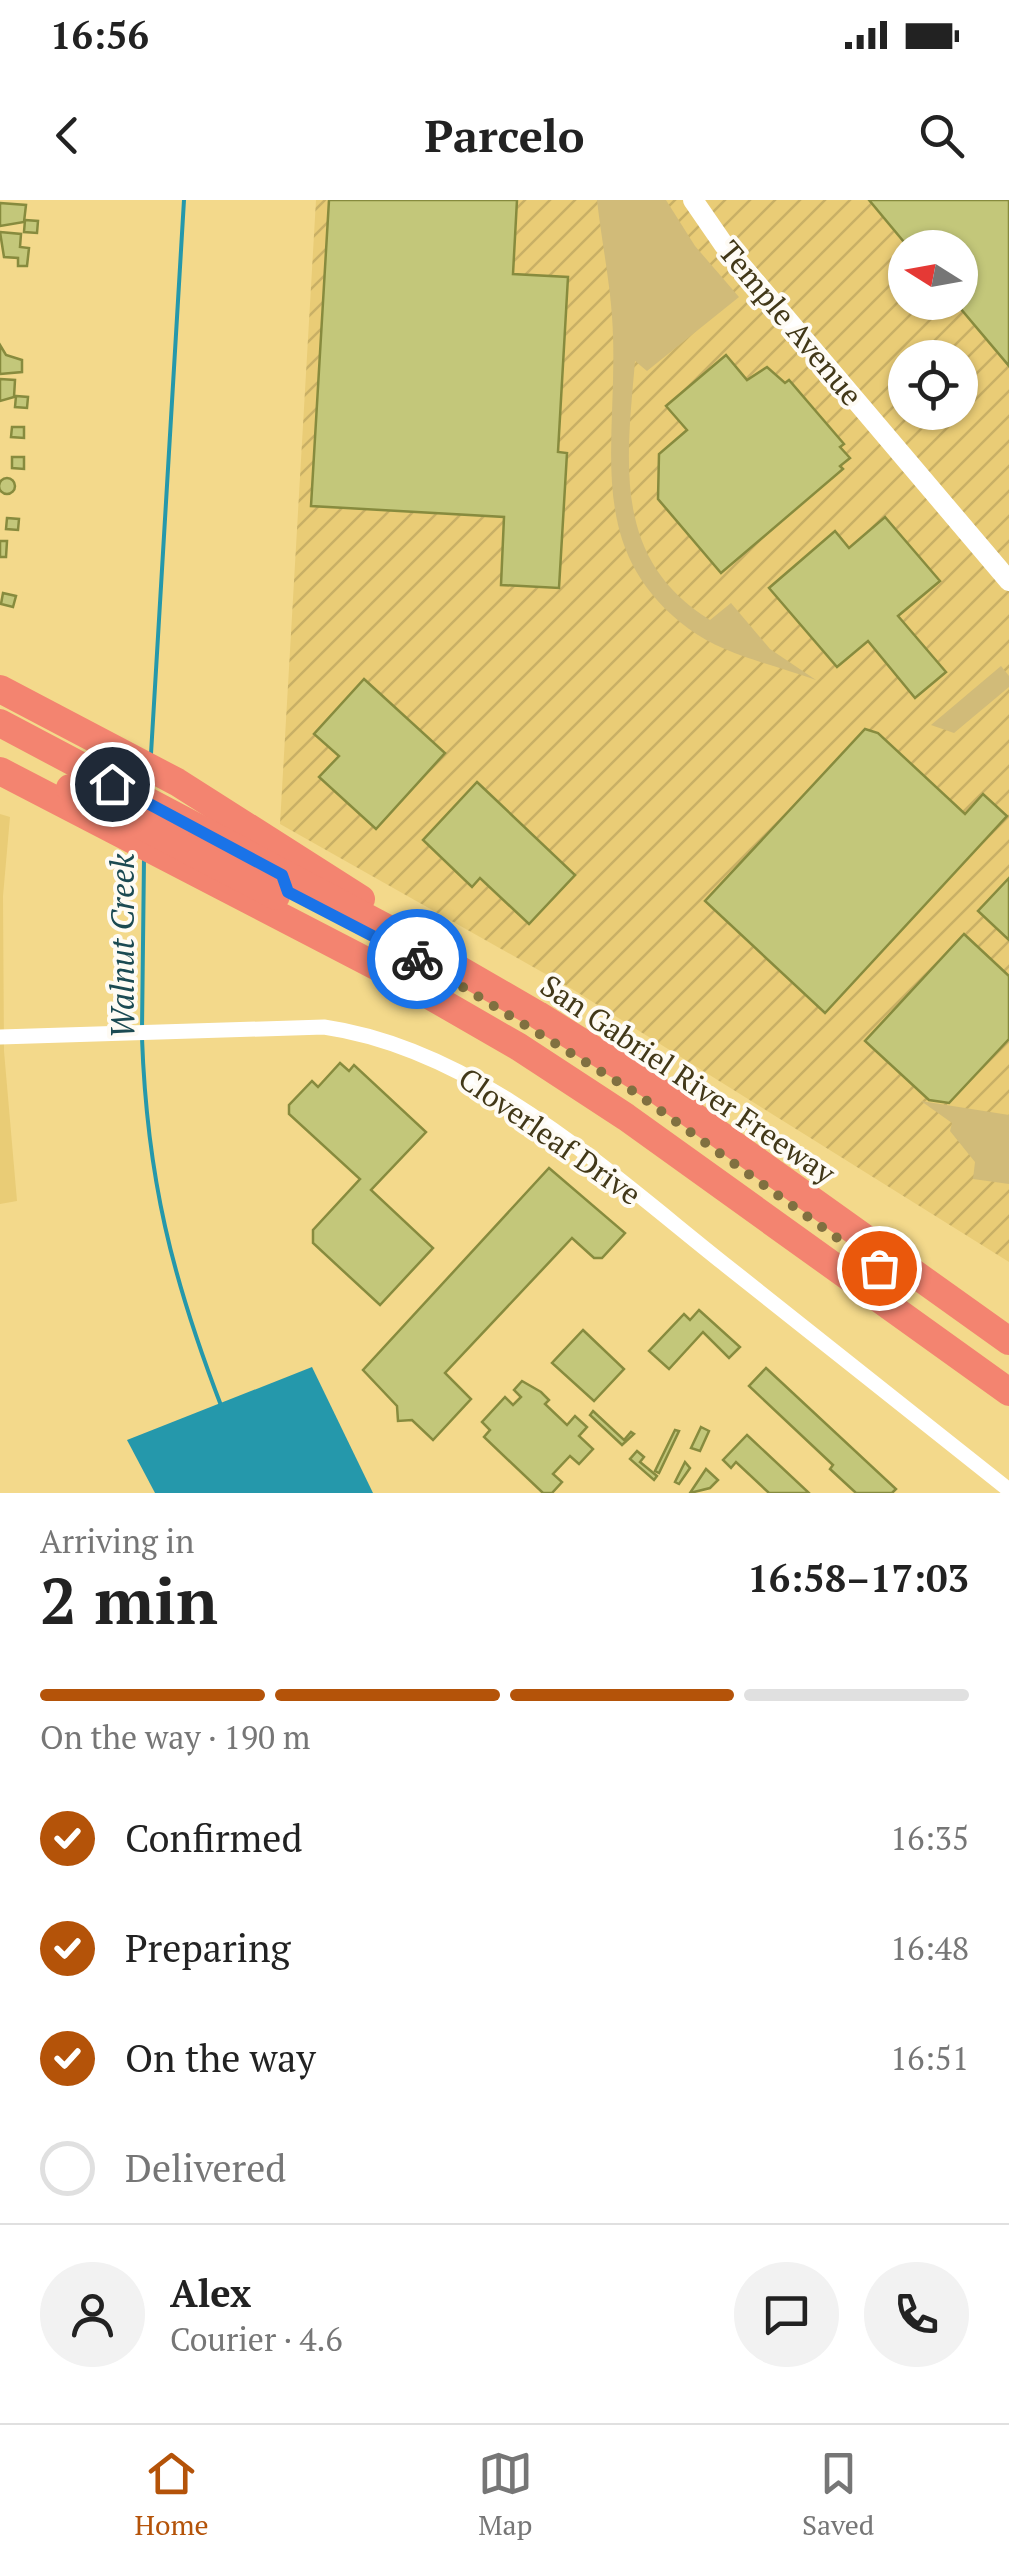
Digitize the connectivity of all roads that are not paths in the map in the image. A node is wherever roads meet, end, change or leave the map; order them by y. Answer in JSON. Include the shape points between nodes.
{"nodes":[{"id":1,"x":693,"y":200,"type":"edge"},
{"id":2,"x":1009,"y":580,"type":"edge"},
{"id":3,"x":9,"y":694,"type":"edge"},
{"id":4,"x":5,"y":753,"type":"edge"},
{"id":5,"x":277,"y":881,"type":"junction"},
{"id":6,"x":0,"y":1037,"type":"edge"},
{"id":7,"x":920,"y":1276,"type":"junction"},
{"id":8,"x":1009,"y":1328,"type":"edge"},
{"id":9,"x":1009,"y":1341,"type":"edge"},
{"id":10,"x":1009,"y":1362,"type":"edge"},
{"id":11,"x":1009,"y":1373,"type":"edge"},
{"id":12,"x":1009,"y":1392,"type":"edge"},
{"id":13,"x":1009,"y":1490,"type":"edge"}],
"edges":[{"from":1,"to":2,"type":"main road","name":"Temple Avenue"},
{"from":3,"to":5,"type":"highway","via":[[147,765]]},
{"from":4,"to":5,"type":"highway"},
{"from":4,"to":5,"type":"highway"},
{"from":5,"to":7,"type":"highway","name":"San Gabriel River Freeway","via":[[350,889],[398,934],[648,1084]]},
{"from":5,"to":10,"type":"highway","via":[[636,1093]]},
{"from":5,"to":11,"type":"highway","via":[[688,1138]]},
{"from":5,"to":12,"type":"highway","via":[[401,979],[626,1117]]},
{"from":6,"to":13,"type":"street","name":"Cloverleaf Drive","via":[[280,1026],[364,1032],[447,1064],[580,1150]]},
{"from":7,"to":8,"type":"highway"},
{"from":7,"to":9,"type":"highway","name":"San Gabriel River Freeway"}]}
